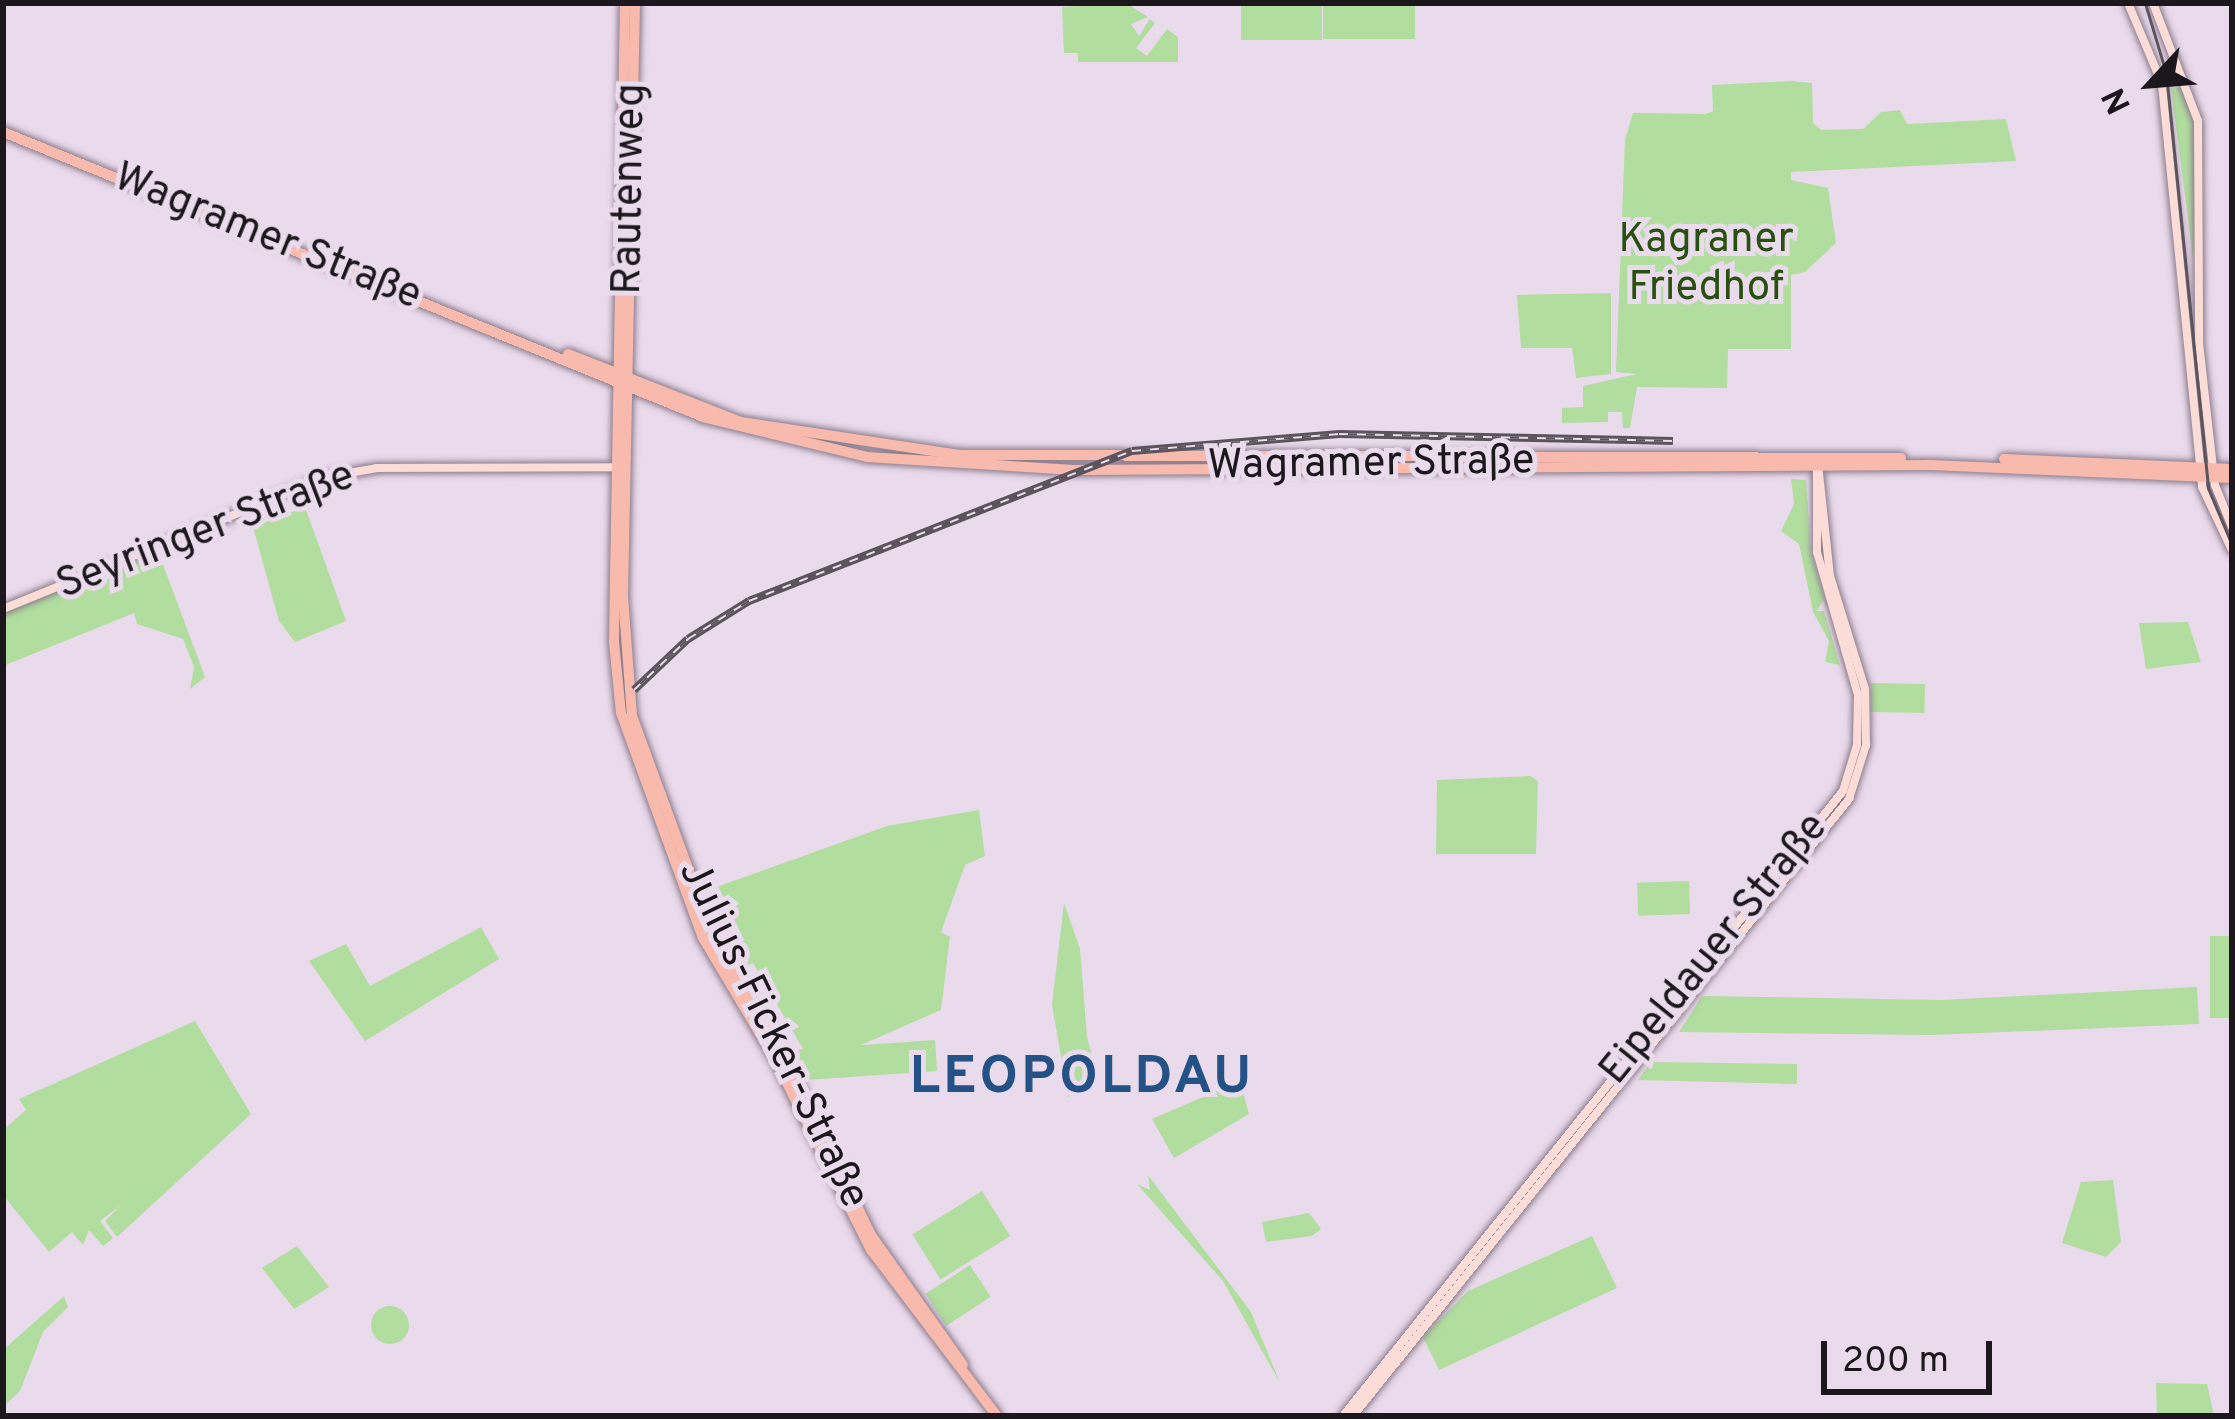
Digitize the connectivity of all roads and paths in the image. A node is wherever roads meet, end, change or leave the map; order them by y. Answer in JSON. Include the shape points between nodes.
{"nodes":[{"id":1,"x":625,"y":3,"type":"edge"},
{"id":2,"x":635,"y":3,"type":"edge"},
{"id":3,"x":2128,"y":3,"type":"edge"},
{"id":4,"x":2153,"y":3,"type":"edge"},
{"id":5,"x":3,"y":132,"type":"edge"},
{"id":6,"x":622,"y":378,"type":"junction"},
{"id":7,"x":1816,"y":465,"type":"junction"},
{"id":8,"x":622,"y":467,"type":"junction"},
{"id":9,"x":2232,"y":469,"type":"edge"},
{"id":10,"x":2208,"y":473,"type":"junction"},
{"id":11,"x":2232,"y":478,"type":"edge"},
{"id":12,"x":2232,"y":527,"type":"edge"},
{"id":13,"x":2232,"y":550,"type":"edge"},
{"id":14,"x":3,"y":609,"type":"edge"},
{"id":15,"x":997,"y":1416,"type":"edge"},
{"id":16,"x":1342,"y":1416,"type":"edge"},
{"id":17,"x":1353,"y":1416,"type":"edge"}],
"edges":[{"from":1,"to":6,"type":"main road","name":"Rautenweg"},
{"from":2,"to":6,"type":"main road","name":"Rautenweg"},
{"from":3,"to":10,"type":"main road","via":[[2154,52],[2164,96]]},
{"from":4,"to":10,"type":"main road","via":[[2198,122],[2196,287]]},
{"from":5,"to":6,"type":"main road","name":"Wagramer Straße"},
{"from":6,"to":7,"type":"main road","name":"Wagramer Straße","via":[[741,422],[960,455]]},
{"from":6,"to":7,"type":"main road","name":"Wagramer Straße","via":[[738,430],[826,451],[958,467]]},
{"from":6,"to":8,"type":"main road","name":"Julius-Ficker-Straße"},
{"from":7,"to":10,"type":"main road","name":"Wagramer Straße"},
{"from":7,"to":16,"type":"main road","name":"Eipeldauer Straße","via":[[1817,552],[1858,695],[1857,746],[1843,791]]},
{"from":7,"to":17,"type":"main road","name":"Eipeldauer Straße","via":[[1830,576],[1865,689],[1866,745],[1850,799]]},
{"from":8,"to":14,"type":"main road","name":"Seyringer Straße","via":[[377,468],[327,477]]},
{"from":8,"to":15,"type":"main road","name":"Julius-Ficker-Straße","via":[[619,579],[632,716],[697,901],[872,1235]]},
{"from":9,"to":10,"type":"main road","name":"Wagramer Straße"},
{"from":10,"to":11,"type":"main road","name":"Wagramer Straße"},
{"from":10,"to":12,"type":"main road"},
{"from":10,"to":13,"type":"main road","via":[[2205,502]]}]}
